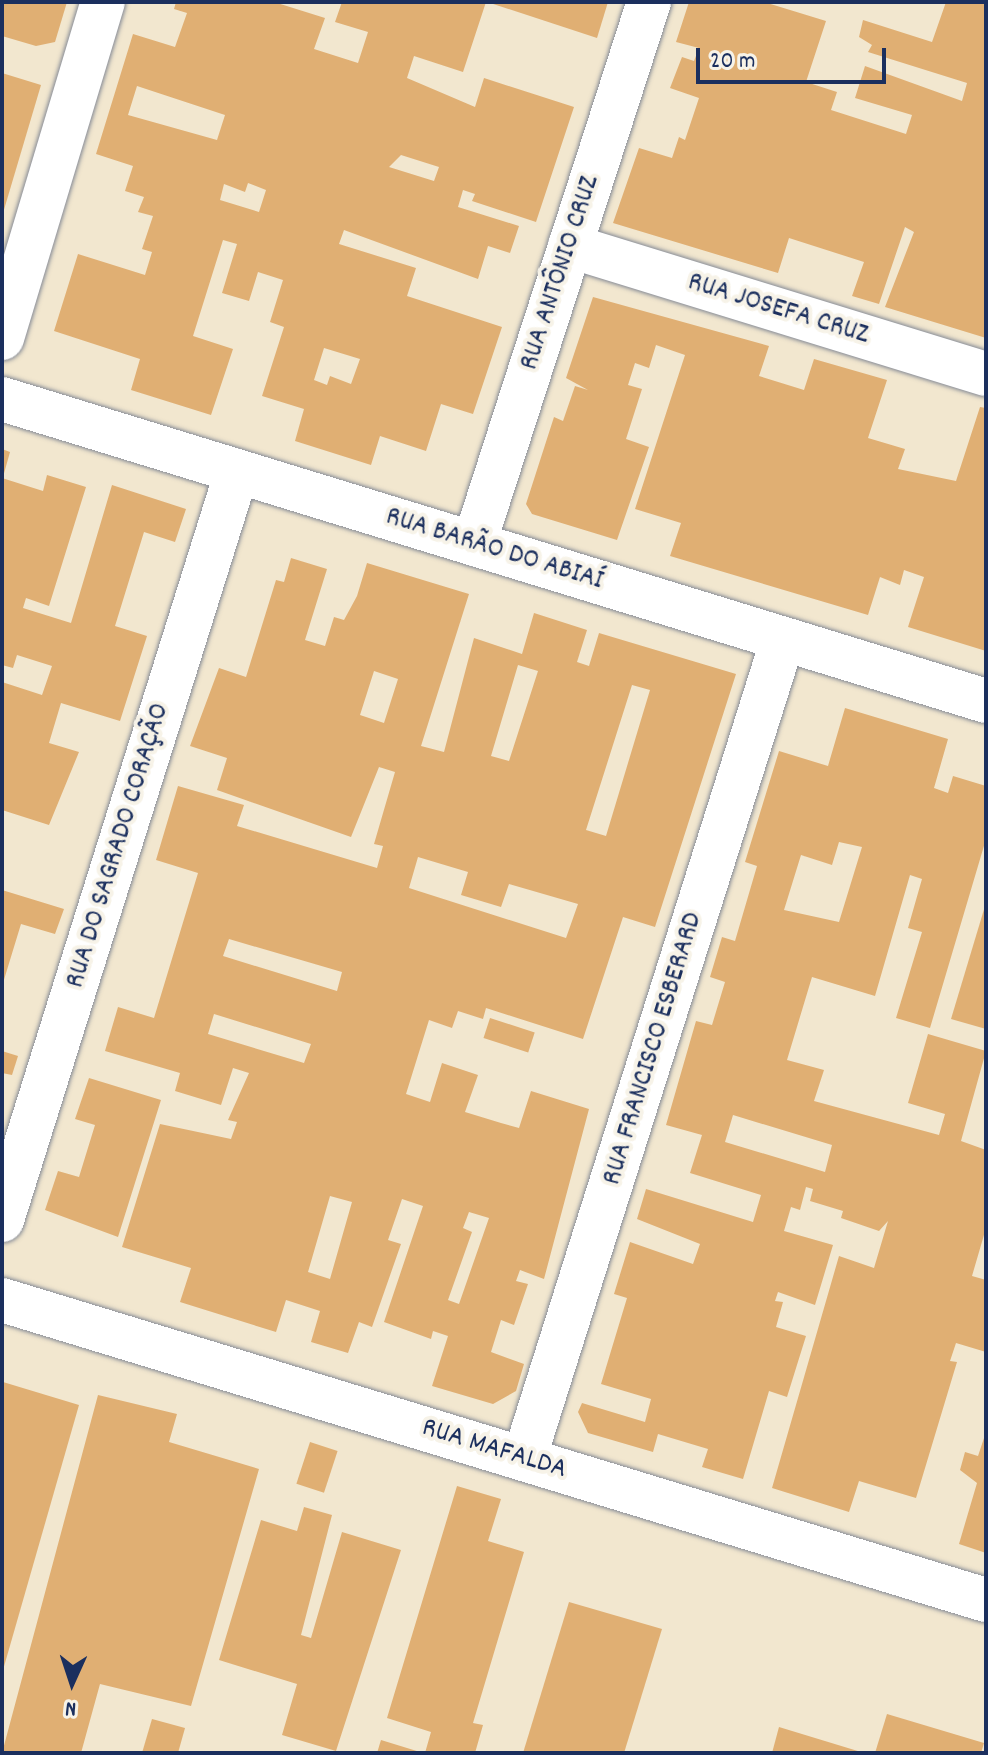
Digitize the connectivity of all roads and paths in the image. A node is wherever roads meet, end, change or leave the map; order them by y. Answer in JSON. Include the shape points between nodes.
{"nodes":[{"id":1,"x":103,"y":2,"type":"edge"},
{"id":2,"x":649,"y":2,"type":"edge"},
{"id":3,"x":570,"y":246,"type":"junction"},
{"id":4,"x":2,"y":338,"type":"edge"},
{"id":5,"x":986,"y":374,"type":"edge"},
{"id":6,"x":2,"y":399,"type":"edge"},
{"id":7,"x":237,"y":471,"type":"junction"},
{"id":8,"x":474,"y":544,"type":"junction"},
{"id":9,"x":783,"y":639,"type":"junction"},
{"id":10,"x":986,"y":701,"type":"edge"},
{"id":11,"x":2,"y":1220,"type":"edge"},
{"id":12,"x":2,"y":1300,"type":"edge"},
{"id":13,"x":524,"y":1459,"type":"junction"},
{"id":14,"x":986,"y":1600,"type":"edge"}],
"edges":[{"from":1,"to":4,"type":"street"},
{"from":2,"to":3,"type":"street","name":"RUA ANTÔNIO CRUZ"},
{"from":3,"to":5,"type":"street","name":"RUA JOSEFA CRUZ"},
{"from":3,"to":8,"type":"street","name":"RUA ANTÔNIO CRUZ"},
{"from":6,"to":7,"type":"street","name":"RUA BARÃO DO ABIAÍ"},
{"from":7,"to":8,"type":"street","name":"RUA BARÃO DO ABIAÍ"},
{"from":7,"to":11,"type":"street","name":"RUA DO SAGRADO CORAÇÃO"},
{"from":8,"to":9,"type":"street","name":"RUA BARÃO DO ABIAÍ"},
{"from":9,"to":10,"type":"street","name":"RUA BARÃO DO ABIAÍ"},
{"from":9,"to":13,"type":"street","name":"RUA FRANCISCO ESBERARD"},
{"from":12,"to":13,"type":"street","name":"RUA MAFALDA"},
{"from":13,"to":14,"type":"street","name":"RUA MAFALDA"}]}
